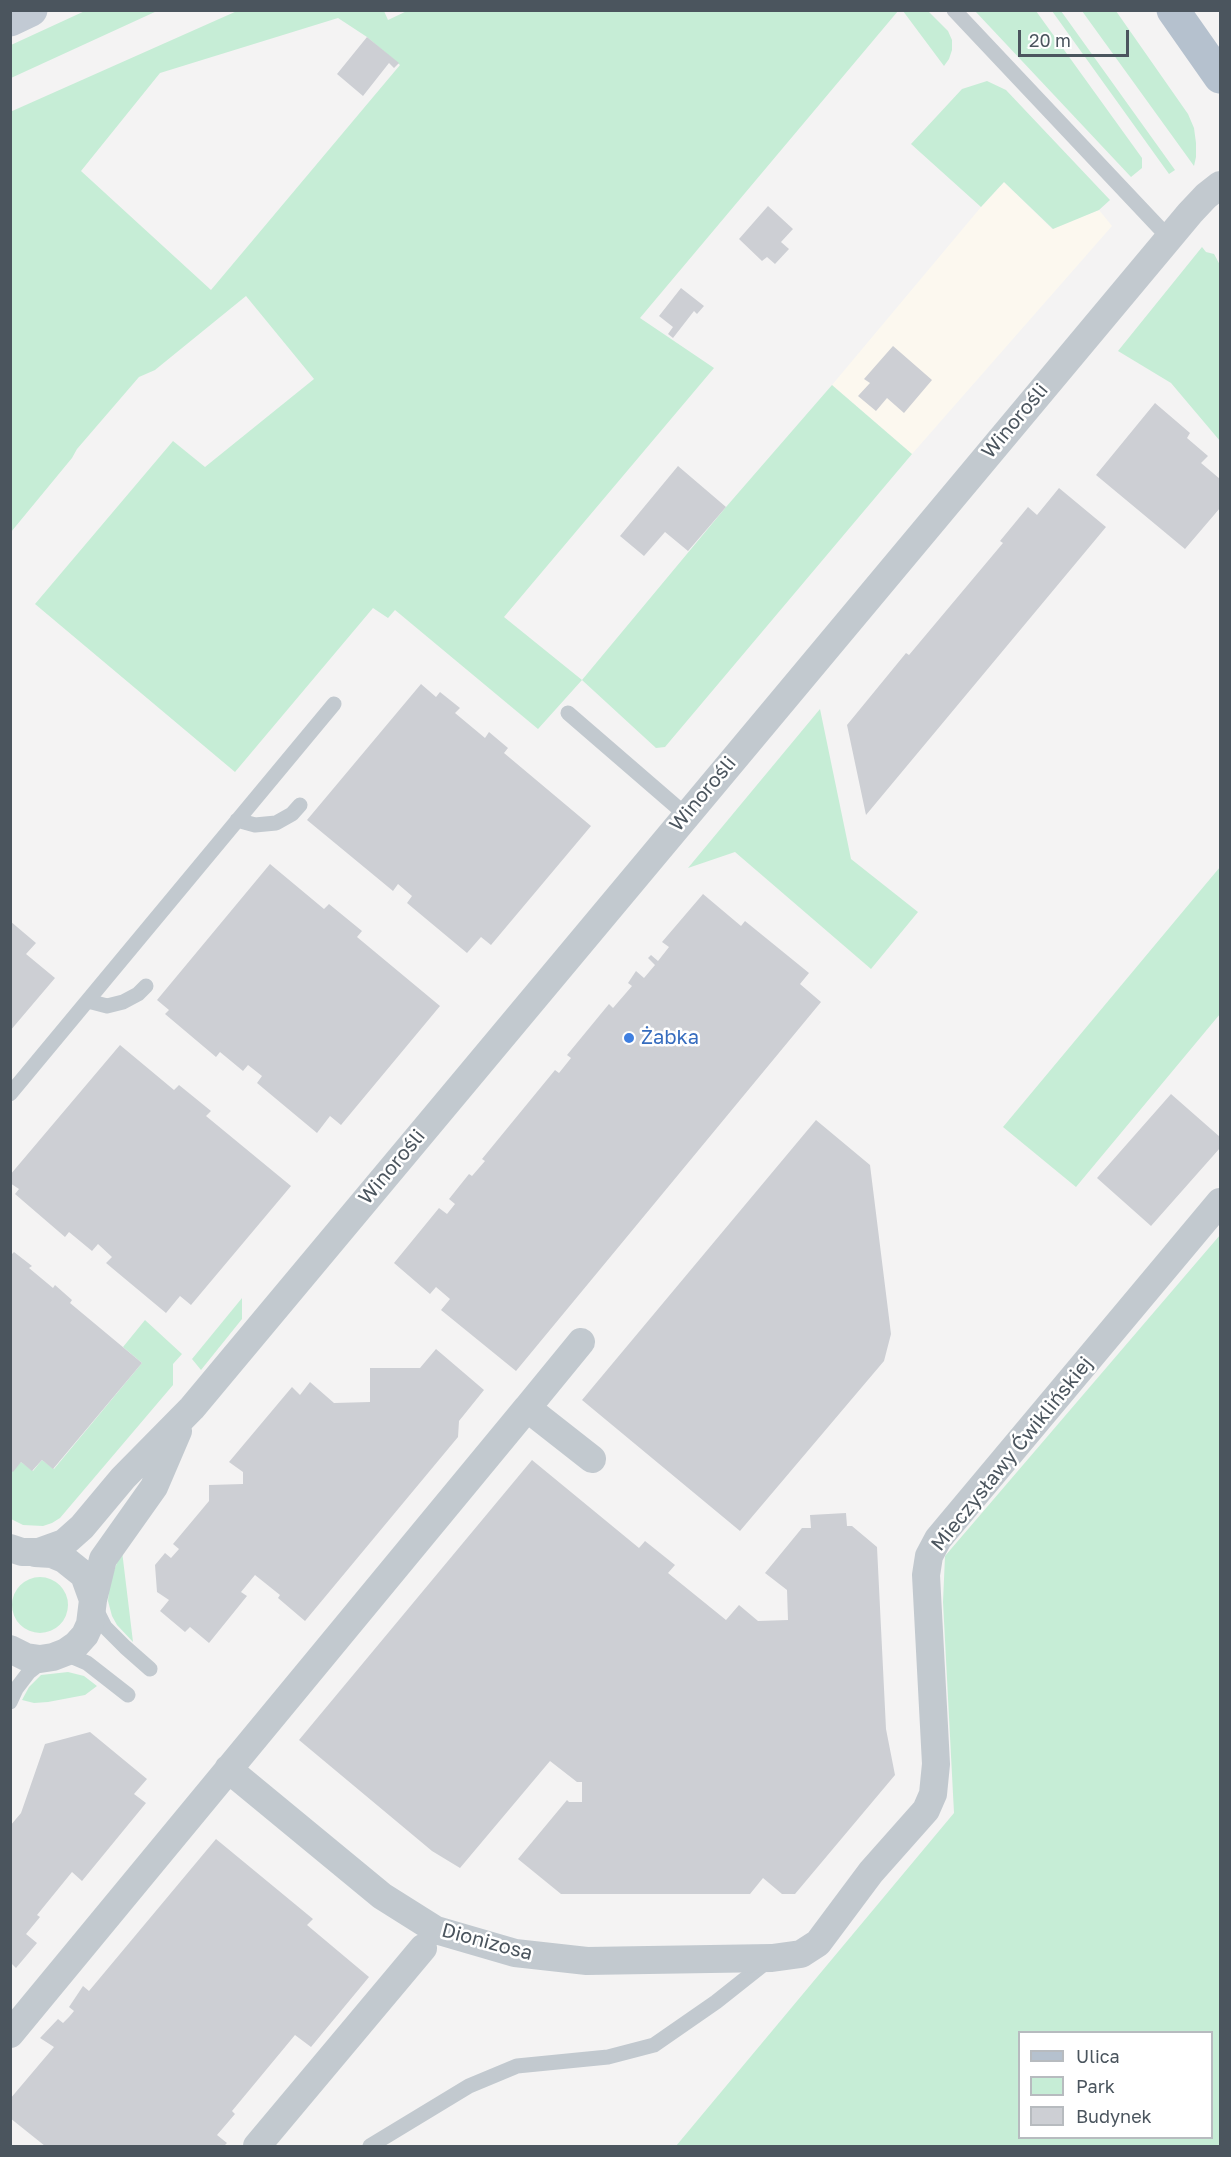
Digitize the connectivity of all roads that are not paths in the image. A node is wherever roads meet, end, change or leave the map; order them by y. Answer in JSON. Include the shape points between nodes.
{"nodes":[{"id":1,"x":31,"y":10,"type":"edge"},
{"id":2,"x":954,"y":10,"type":"edge"},
{"id":3,"x":1173,"y":10,"type":"edge"},
{"id":4,"x":10,"y":20,"type":"edge"},
{"id":5,"x":1221,"y":77,"type":"edge"},
{"id":6,"x":1221,"y":185,"type":"edge"},
{"id":7,"x":1169,"y":238,"type":"junction"},
{"id":8,"x":334,"y":704,"type":"dead end"},
{"id":9,"x":568,"y":714,"type":"dead end"},
{"id":10,"x":300,"y":805,"type":"dead end"},
{"id":11,"x":686,"y":815,"type":"junction"},
{"id":12,"x":237,"y":820,"type":"junction"},
{"id":13,"x":146,"y":986,"type":"dead end"},
{"id":14,"x":88,"y":1001,"type":"junction"},
{"id":15,"x":10,"y":1094,"type":"edge"},
{"id":16,"x":1221,"y":1202,"type":"edge"},
{"id":17,"x":580,"y":1342,"type":"dead end"},
{"id":18,"x":192,"y":1408,"type":"junction"},
{"id":19,"x":526,"y":1408,"type":"junction"},
{"id":20,"x":592,"y":1459,"type":"dead end"},
{"id":21,"x":10,"y":1548,"type":"edge"},
{"id":22,"x":39,"y":1552,"type":"junction"},
{"id":23,"x":10,"y":1561,"type":"edge"},
{"id":24,"x":93,"y":1600,"type":"junction"},
{"id":25,"x":10,"y":1649,"type":"edge"},
{"id":26,"x":53,"y":1657,"type":"junction"},
{"id":27,"x":150,"y":1669,"type":"dead end"},
{"id":28,"x":128,"y":1695,"type":"dead end"},
{"id":29,"x":10,"y":1702,"type":"edge"},
{"id":30,"x":228,"y":1769,"type":"junction"},
{"id":31,"x":423,"y":1948,"type":"dead end"},
{"id":32,"x":801,"y":1954,"type":"joint"},
{"id":33,"x":772,"y":1958,"type":"junction"},
{"id":34,"x":10,"y":2034,"type":"edge"},
{"id":35,"x":257,"y":2146,"type":"edge"},
{"id":36,"x":370,"y":2146,"type":"edge"}],
"edges":[{"from":1,"to":4,"type":"street"},
{"from":2,"to":7,"type":"lane"},
{"from":3,"to":5,"type":"main road"},
{"from":6,"to":7,"type":"street","name":"Winorośli","via":[[1206,196]]},
{"from":7,"to":11,"type":"street","name":"Winorośli"},
{"from":8,"to":12,"type":"lane"},
{"from":9,"to":11,"type":"lane"},
{"from":10,"to":12,"type":"lane","via":[[276,823],[255,825]]},
{"from":11,"to":18,"type":"street","name":"Winorośli"},
{"from":12,"to":14,"type":"lane"},
{"from":13,"to":14,"type":"lane","via":[[123,1002],[107,1006]]},
{"from":14,"to":15,"type":"lane"},
{"from":16,"to":32,"type":"street","name":"Mieczysławy Ćwiklińskiej","via":[[938,1539],[929,1556],[926,1575],[936,1764],[933,1794],[926,1810],[871,1872],[818,1943]]},
{"from":17,"to":19,"type":"street"},
{"from":18,"to":22,"type":"street","name":"Winorośli","via":[[77,1532],[56,1547]]},
{"from":18,"to":24,"type":"street","name":"Winorośli","via":[[154,1487],[103,1559]]},
{"from":19,"to":20,"type":"street"},
{"from":19,"to":30,"type":"street"},
{"from":21,"to":22,"type":"street"},
{"from":22,"to":23,"type":"street","name":"Winorośli"},
{"from":22,"to":24,"type":"street","via":[[75,1566],[84,1575]]},
{"from":24,"to":26,"type":"street","name":"Winorośli","via":[[85,1635],[66,1652]]},
{"from":24,"to":27,"type":"lane","via":[[105,1627]]},
{"from":25,"to":26,"type":"street","via":[[26,1657]]},
{"from":26,"to":28,"type":"lane","via":[[82,1660]]},
{"from":26,"to":29,"type":"lane","via":[[29,1672]]},
{"from":30,"to":33,"type":"street","name":"Dionizosa","via":[[382,1896],[436,1930],[515,1953],[587,1961]]},
{"from":30,"to":34,"type":"street"},
{"from":31,"to":35,"type":"street"},
{"from":32,"to":33,"type":"street","name":"Dionizosa"},
{"from":33,"to":36,"type":"lane","via":[[654,2045],[608,2057],[517,2066],[469,2086]]}]}
